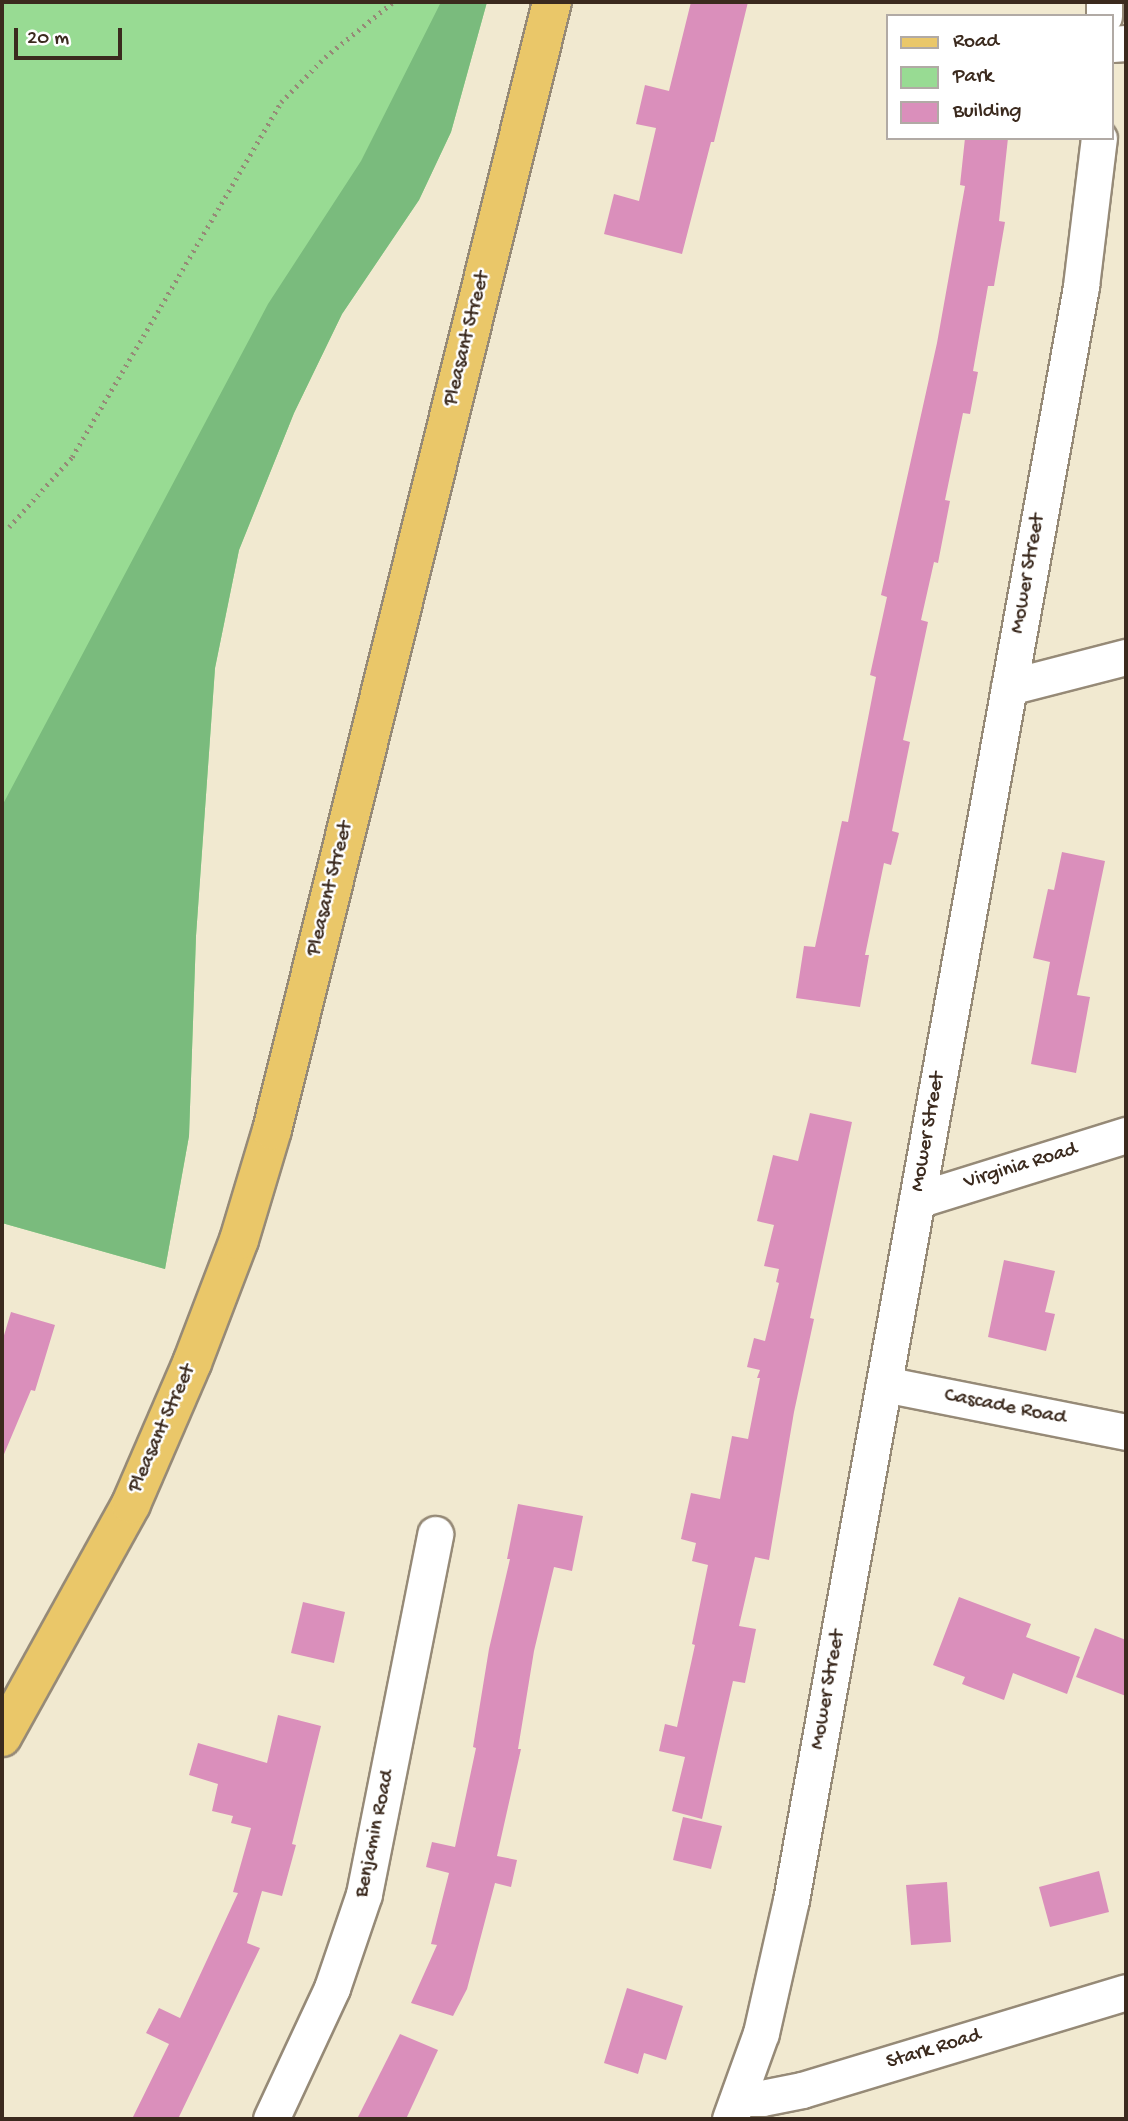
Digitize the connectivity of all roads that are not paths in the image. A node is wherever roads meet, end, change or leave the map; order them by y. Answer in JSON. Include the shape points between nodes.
{"nodes":[{"id":1,"x":552,"y":2,"type":"edge"},
{"id":2,"x":1099,"y":140,"type":"edge"},
{"id":3,"x":1126,"y":657,"type":"edge"},
{"id":4,"x":1009,"y":687,"type":"junction"},
{"id":5,"x":1126,"y":1135,"type":"edge"},
{"id":6,"x":917,"y":1200,"type":"junction"},
{"id":7,"x":884,"y":1384,"type":"junction"},
{"id":8,"x":1126,"y":1432,"type":"edge"},
{"id":9,"x":435,"y":1534,"type":"dead end"},
{"id":10,"x":2,"y":1737,"type":"edge"},
{"id":11,"x":1126,"y":1992,"type":"edge"},
{"id":12,"x":734,"y":2109,"type":"edge"},
{"id":13,"x":271,"y":2119,"type":"edge"}],
"edges":[{"from":1,"to":10,"type":"main road","name":"Pleasant Street","via":[[272,1130],[239,1240],[131,1504]]},
{"from":2,"to":4,"type":"street","name":"Mower Street","via":[[1081,286]]},
{"from":3,"to":4,"type":"street"},
{"from":4,"to":6,"type":"street","name":"Mower Street"},
{"from":5,"to":6,"type":"street","name":"Virginia Road"},
{"from":6,"to":7,"type":"street","name":"Mower Street"},
{"from":7,"to":8,"type":"street","name":"Cascade Road"},
{"from":7,"to":12,"type":"street","name":"Mower Street","via":[[785,1933],[761,2033]]},
{"from":9,"to":13,"type":"street","name":"Benjamin Road","via":[[364,1894],[332,1987]]},
{"from":11,"to":12,"type":"street","name":"Stark Road"}]}
